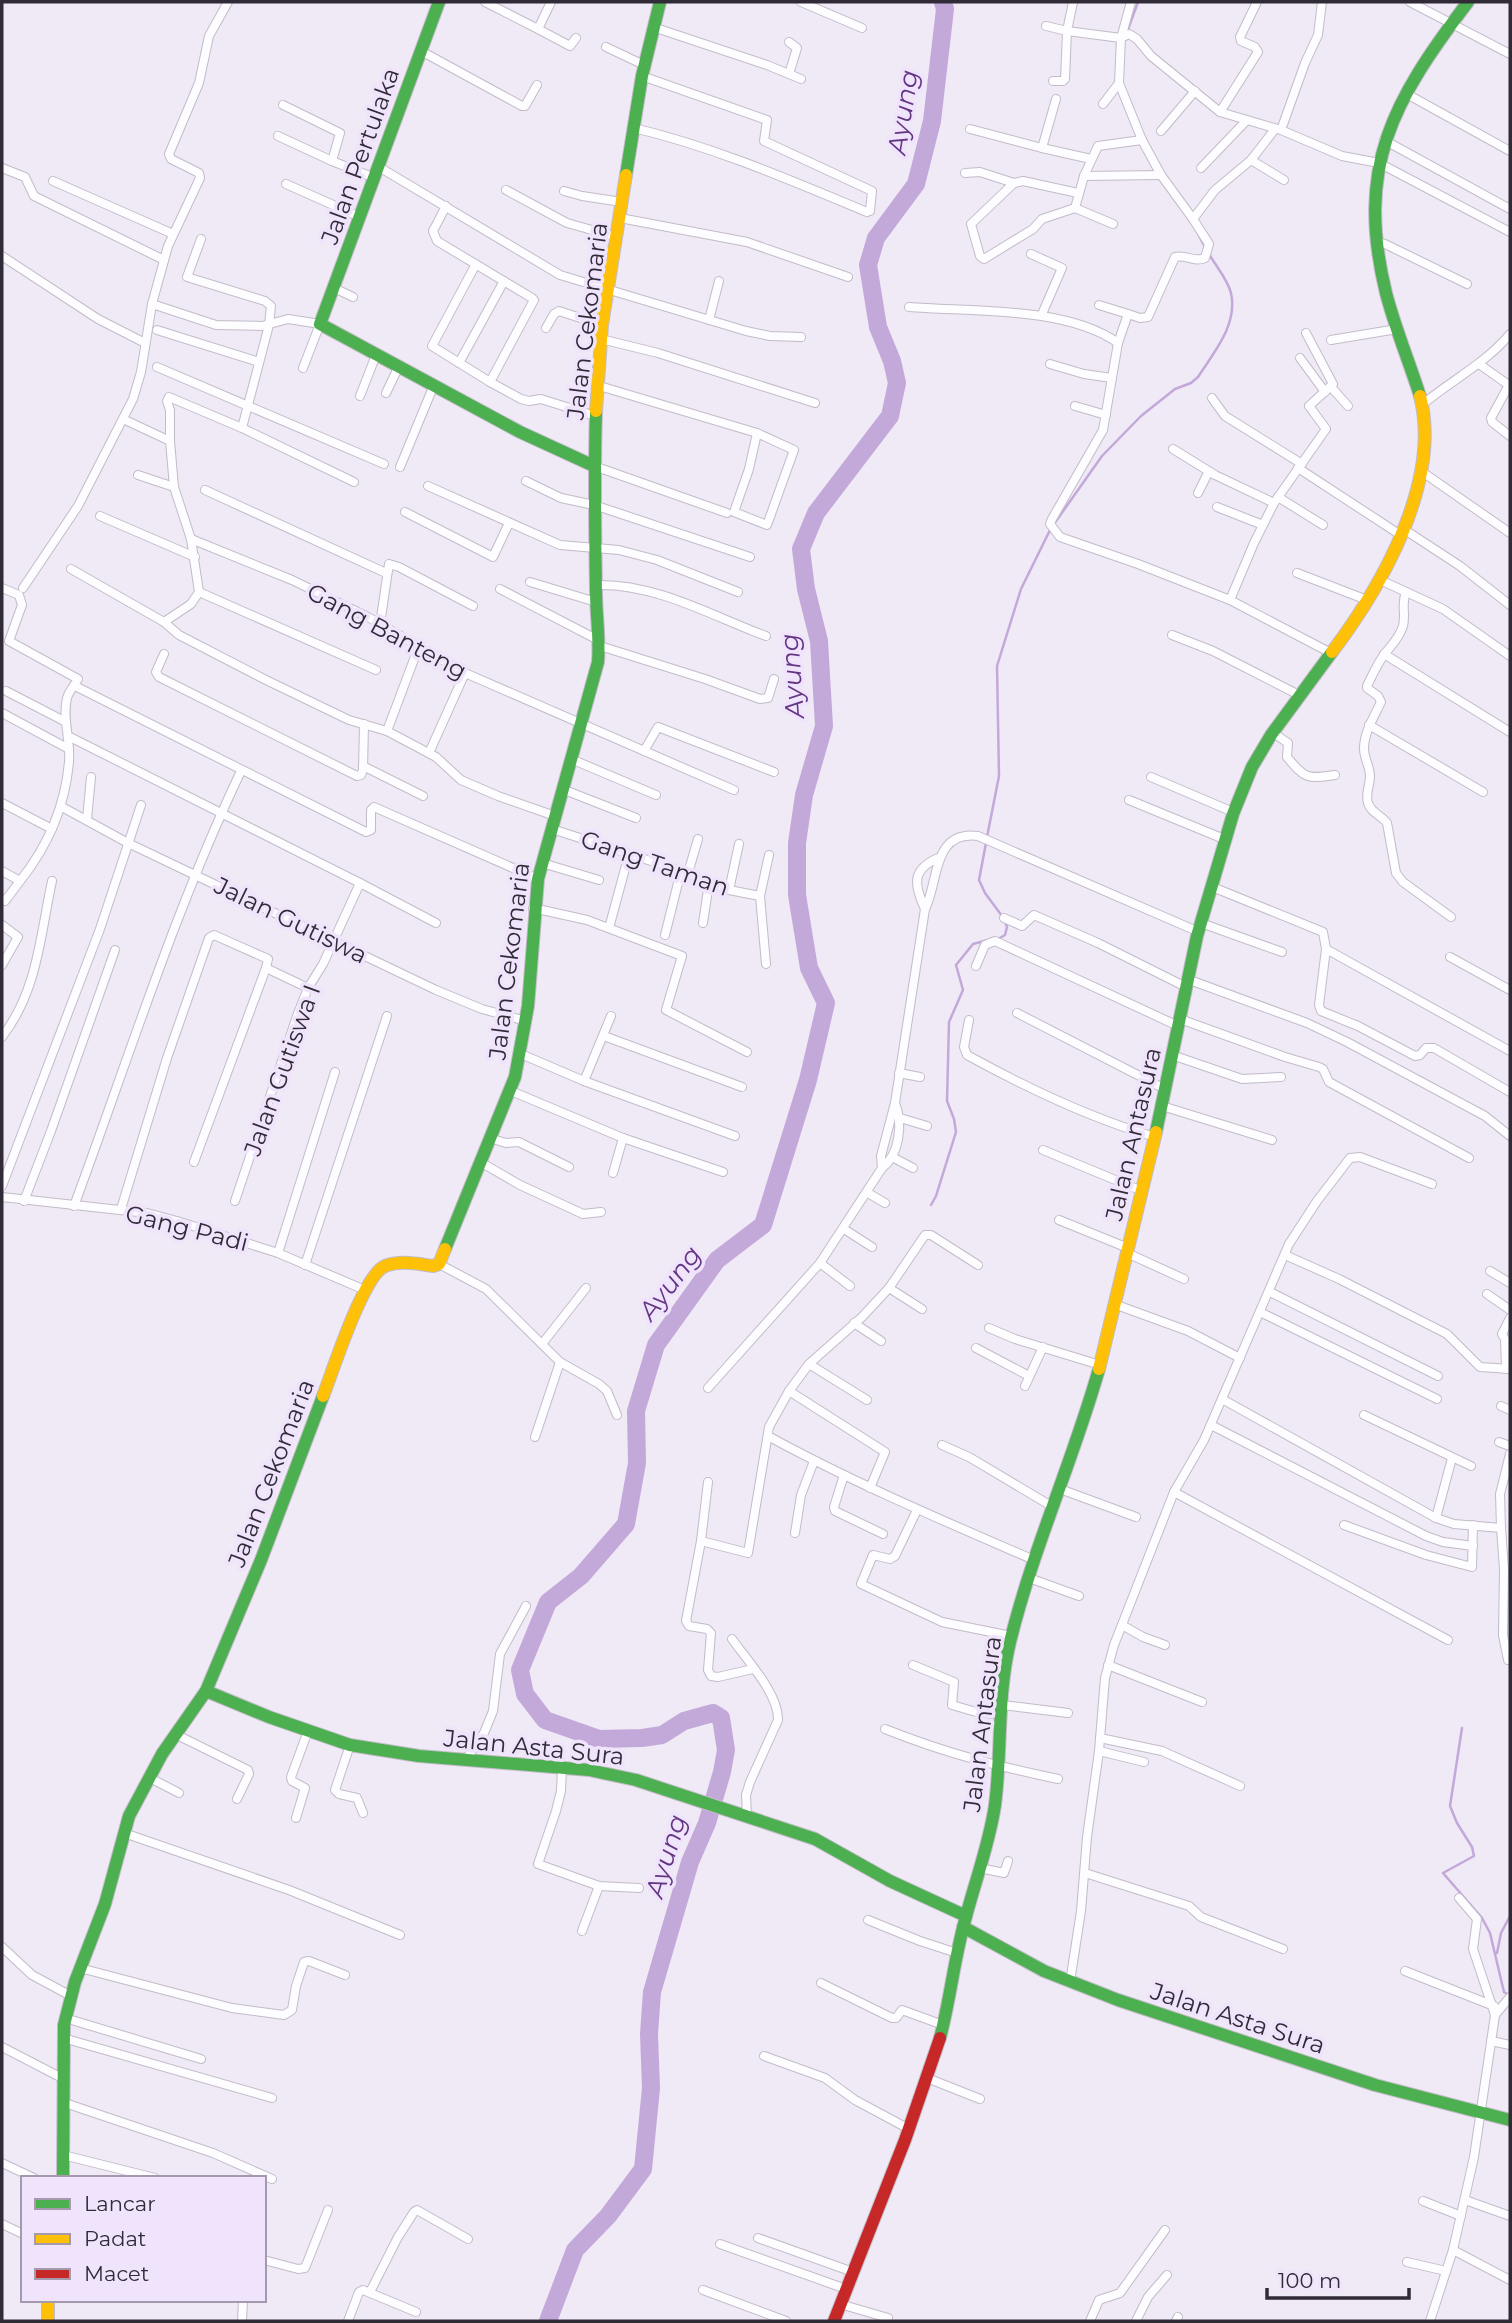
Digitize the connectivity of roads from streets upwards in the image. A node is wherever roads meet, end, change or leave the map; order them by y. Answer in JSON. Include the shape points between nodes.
{"nodes":[{"id":1,"x":228,"y":2,"type":"edge"},
{"id":2,"x":439,"y":2,"type":"edge"},
{"id":3,"x":485,"y":2,"type":"edge"},
{"id":4,"x":551,"y":2,"type":"edge"},
{"id":5,"x":660,"y":2,"type":"edge"},
{"id":6,"x":801,"y":2,"type":"edge"},
{"id":7,"x":1073,"y":2,"type":"edge"},
{"id":8,"x":1130,"y":2,"type":"edge"},
{"id":9,"x":1257,"y":2,"type":"edge"},
{"id":10,"x":1322,"y":2,"type":"edge"},
{"id":11,"x":1410,"y":2,"type":"edge"},
{"id":12,"x":1468,"y":2,"type":"edge"},
{"id":13,"x":1451,"y":24,"type":"junction"},
{"id":14,"x":1046,"y":26,"type":"dead end"},
{"id":15,"x":653,"y":27,"type":"junction"},
{"id":16,"x":862,"y":28,"type":"dead end"},
{"id":17,"x":538,"y":29,"type":"junction"},
{"id":18,"x":1067,"y":31,"type":"junction"},
{"id":19,"x":576,"y":38,"type":"dead end"},
{"id":20,"x":1121,"y":38,"type":"junction"},
{"id":21,"x":789,"y":42,"type":"dead end"},
{"id":22,"x":606,"y":47,"type":"dead end"},
{"id":23,"x":421,"y":51,"type":"junction"},
{"id":24,"x":1510,"y":54,"type":"edge"},
{"id":25,"x":643,"y":70,"type":"junction"},
{"id":26,"x":789,"y":74,"type":"junction"},
{"id":27,"x":801,"y":79,"type":"dead end"},
{"id":28,"x":1053,"y":81,"type":"dead end"},
{"id":29,"x":1119,"y":83,"type":"junction"},
{"id":30,"x":537,"y":85,"type":"dead end"},
{"id":31,"x":1195,"y":91,"type":"junction"},
{"id":32,"x":1405,"y":93,"type":"junction"},
{"id":33,"x":1056,"y":99,"type":"dead end"},
{"id":34,"x":1103,"y":104,"type":"dead end"},
{"id":35,"x":283,"y":105,"type":"dead end"},
{"id":36,"x":1220,"y":112,"type":"junction"},
{"id":37,"x":1246,"y":121,"type":"junction"},
{"id":38,"x":634,"y":128,"type":"junction"},
{"id":39,"x":970,"y":129,"type":"dead end"},
{"id":40,"x":1278,"y":130,"type":"junction"},
{"id":41,"x":1161,"y":131,"type":"dead end"},
{"id":42,"x":278,"y":136,"type":"dead end"},
{"id":43,"x":1142,"y":140,"type":"junction"},
{"id":44,"x":1384,"y":140,"type":"junction"},
{"id":45,"x":1042,"y":148,"type":"junction"},
{"id":46,"x":1510,"y":151,"type":"edge"},
{"id":47,"x":1091,"y":159,"type":"junction"},
{"id":48,"x":1251,"y":160,"type":"junction"},
{"id":49,"x":332,"y":161,"type":"junction"},
{"id":50,"x":1379,"y":163,"type":"junction"},
{"id":51,"x":2,"y":168,"type":"edge"},
{"id":52,"x":1201,"y":168,"type":"dead end"},
{"id":53,"x":377,"y":173,"type":"junction"},
{"id":54,"x":965,"y":173,"type":"dead end"},
{"id":55,"x":1161,"y":175,"type":"junction"},
{"id":56,"x":1084,"y":176,"type":"junction"},
{"id":57,"x":1284,"y":180,"type":"dead end"},
{"id":58,"x":53,"y":181,"type":"dead end"},
{"id":59,"x":1014,"y":183,"type":"junction"},
{"id":60,"x":286,"y":184,"type":"dead end"},
{"id":61,"x":506,"y":190,"type":"dead end"},
{"id":62,"x":564,"y":191,"type":"dead end"},
{"id":63,"x":1078,"y":193,"type":"junction"},
{"id":64,"x":622,"y":202,"type":"junction"},
{"id":65,"x":446,"y":206,"type":"junction"},
{"id":66,"x":1075,"y":208,"type":"junction"},
{"id":67,"x":1510,"y":209,"type":"edge"},
{"id":68,"x":360,"y":217,"type":"junction"},
{"id":69,"x":620,"y":218,"type":"junction"},
{"id":70,"x":1193,"y":219,"type":"junction"},
{"id":71,"x":1112,"y":224,"type":"dead end"},
{"id":72,"x":1510,"y":232,"type":"edge"},
{"id":73,"x":173,"y":234,"type":"junction"},
{"id":74,"x":617,"y":237,"type":"junction"},
{"id":75,"x":201,"y":239,"type":"dead end"},
{"id":76,"x":1376,"y":242,"type":"junction"},
{"id":77,"x":1031,"y":254,"type":"dead end"},
{"id":78,"x":2,"y":256,"type":"edge"},
{"id":79,"x":164,"y":260,"type":"junction"},
{"id":80,"x":476,"y":264,"type":"junction"},
{"id":81,"x":848,"y":277,"type":"dead end"},
{"id":82,"x":504,"y":281,"type":"junction"},
{"id":83,"x":719,"y":281,"type":"dead end"},
{"id":84,"x":1467,"y":284,"type":"dead end"},
{"id":85,"x":334,"y":288,"type":"junction"},
{"id":86,"x":609,"y":289,"type":"junction"},
{"id":87,"x":353,"y":297,"type":"dead end"},
{"id":88,"x":152,"y":304,"type":"junction"},
{"id":89,"x":1099,"y":305,"type":"dead end"},
{"id":90,"x":909,"y":307,"type":"dead end"},
{"id":91,"x":1042,"y":314,"type":"junction"},
{"id":92,"x":1128,"y":314,"type":"junction"},
{"id":93,"x":709,"y":320,"type":"junction"},
{"id":94,"x":320,"y":324,"type":"junction"},
{"id":95,"x":269,"y":325,"type":"junction"},
{"id":96,"x":602,"y":325,"type":"junction"},
{"id":97,"x":546,"y":328,"type":"dead end"},
{"id":98,"x":1397,"y":329,"type":"junction"},
{"id":99,"x":157,"y":330,"type":"dead end"},
{"id":100,"x":1306,"y":333,"type":"dead end"},
{"id":101,"x":1510,"y":334,"type":"edge"},
{"id":102,"x":801,"y":337,"type":"dead end"},
{"id":103,"x":601,"y":339,"type":"junction"},
{"id":104,"x":1331,"y":340,"type":"dead end"},
{"id":105,"x":1118,"y":342,"type":"junction"},
{"id":106,"x":145,"y":343,"type":"junction"},
{"id":107,"x":376,"y":355,"type":"junction"},
{"id":108,"x":1300,"y":358,"type":"dead end"},
{"id":109,"x":259,"y":362,"type":"junction"},
{"id":110,"x":459,"y":363,"type":"junction"},
{"id":111,"x":1050,"y":364,"type":"dead end"},
{"id":112,"x":1479,"y":364,"type":"junction"},
{"id":113,"x":399,"y":366,"type":"junction"},
{"id":114,"x":157,"y":367,"type":"dead end"},
{"id":115,"x":303,"y":368,"type":"dead end"},
{"id":116,"x":1112,"y":378,"type":"junction"},
{"id":117,"x":490,"y":382,"type":"junction"},
{"id":118,"x":596,"y":384,"type":"junction"},
{"id":119,"x":434,"y":385,"type":"junction"},
{"id":120,"x":1510,"y":385,"type":"edge"},
{"id":121,"x":1328,"y":390,"type":"junction"},
{"id":122,"x":386,"y":393,"type":"dead end"},
{"id":123,"x":360,"y":396,"type":"dead end"},
{"id":124,"x":1212,"y":398,"type":"dead end"},
{"id":125,"x":248,"y":404,"type":"junction"},
{"id":126,"x":815,"y":404,"type":"dead end"},
{"id":127,"x":1423,"y":404,"type":"junction"},
{"id":128,"x":1075,"y":405,"type":"dead end"},
{"id":129,"x":1348,"y":406,"type":"dead end"},
{"id":130,"x":1106,"y":415,"type":"junction"},
{"id":131,"x":595,"y":416,"type":"junction"},
{"id":132,"x":123,"y":419,"type":"junction"},
{"id":133,"x":242,"y":428,"type":"junction"},
{"id":134,"x":757,"y":433,"type":"junction"},
{"id":135,"x":1510,"y":436,"type":"edge"},
{"id":136,"x":170,"y":441,"type":"junction"},
{"id":137,"x":1173,"y":449,"type":"dead end"},
{"id":138,"x":384,"y":464,"type":"dead end"},
{"id":139,"x":594,"y":466,"type":"junction"},
{"id":140,"x":1300,"y":466,"type":"junction"},
{"id":141,"x":400,"y":467,"type":"dead end"},
{"id":142,"x":1209,"y":471,"type":"junction"},
{"id":143,"x":1421,"y":471,"type":"junction"},
{"id":144,"x":138,"y":475,"type":"dead end"},
{"id":145,"x":526,"y":481,"type":"dead end"},
{"id":146,"x":354,"y":482,"type":"dead end"},
{"id":147,"x":428,"y":486,"type":"dead end"},
{"id":148,"x":174,"y":487,"type":"junction"},
{"id":149,"x":205,"y":490,"type":"dead end"},
{"id":150,"x":1198,"y":493,"type":"dead end"},
{"id":151,"x":1276,"y":500,"type":"junction"},
{"id":152,"x":594,"y":505,"type":"junction"},
{"id":153,"x":1217,"y":507,"type":"dead end"},
{"id":154,"x":405,"y":512,"type":"dead end"},
{"id":155,"x":727,"y":513,"type":"dead end"},
{"id":156,"x":100,"y":516,"type":"dead end"},
{"id":157,"x":509,"y":523,"type":"junction"},
{"id":158,"x":1263,"y":525,"type":"junction"},
{"id":159,"x":1323,"y":525,"type":"dead end"},
{"id":160,"x":1401,"y":531,"type":"junction"},
{"id":161,"x":1510,"y":533,"type":"edge"},
{"id":162,"x":191,"y":539,"type":"junction"},
{"id":163,"x":595,"y":549,"type":"junction"},
{"id":164,"x":195,"y":556,"type":"junction"},
{"id":165,"x":750,"y":557,"type":"dead end"},
{"id":166,"x":71,"y":569,"type":"dead end"},
{"id":167,"x":386,"y":573,"type":"junction"},
{"id":168,"x":1297,"y":573,"type":"dead end"},
{"id":169,"x":1378,"y":579,"type":"junction"},
{"id":170,"x":530,"y":582,"type":"dead end"},
{"id":171,"x":596,"y":585,"type":"junction"},
{"id":172,"x":2,"y":588,"type":"edge"},
{"id":173,"x":23,"y":588,"type":"dead end"},
{"id":174,"x":500,"y":589,"type":"dead end"},
{"id":175,"x":199,"y":592,"type":"junction"},
{"id":176,"x":738,"y":592,"type":"dead end"},
{"id":177,"x":1406,"y":592,"type":"junction"},
{"id":178,"x":1230,"y":600,"type":"junction"},
{"id":179,"x":1367,"y":600,"type":"junction"},
{"id":180,"x":596,"y":602,"type":"junction"},
{"id":181,"x":1510,"y":605,"type":"edge"},
{"id":182,"x":473,"y":606,"type":"dead end"},
{"id":183,"x":164,"y":622,"type":"junction"},
{"id":184,"x":380,"y":624,"type":"junction"},
{"id":185,"x":1172,"y":635,"type":"dead end"},
{"id":186,"x":766,"y":636,"type":"dead end"},
{"id":187,"x":5,"y":639,"type":"edge"},
{"id":188,"x":600,"y":644,"type":"junction"},
{"id":189,"x":419,"y":646,"type":"junction"},
{"id":190,"x":1329,"y":652,"type":"junction"},
{"id":191,"x":164,"y":654,"type":"dead end"},
{"id":192,"x":1384,"y":654,"type":"junction"},
{"id":193,"x":1510,"y":656,"type":"edge"},
{"id":194,"x":376,"y":670,"type":"dead end"},
{"id":195,"x":465,"y":673,"type":"junction"},
{"id":196,"x":774,"y":679,"type":"dead end"},
{"id":197,"x":75,"y":686,"type":"junction"},
{"id":198,"x":6,"y":691,"type":"dead end"},
{"id":199,"x":1297,"y":694,"type":"junction"},
{"id":200,"x":2,"y":713,"type":"edge"},
{"id":201,"x":66,"y":722,"type":"junction"},
{"id":202,"x":364,"y":724,"type":"junction"},
{"id":203,"x":1369,"y":725,"type":"junction"},
{"id":204,"x":582,"y":726,"type":"junction"},
{"id":205,"x":387,"y":731,"type":"junction"},
{"id":206,"x":1272,"y":732,"type":"junction"},
{"id":207,"x":1510,"y":732,"type":"edge"},
{"id":208,"x":68,"y":736,"type":"junction"},
{"id":209,"x":69,"y":748,"type":"junction"},
{"id":210,"x":643,"y":751,"type":"junction"},
{"id":211,"x":429,"y":753,"type":"junction"},
{"id":212,"x":571,"y":759,"type":"junction"},
{"id":213,"x":363,"y":766,"type":"junction"},
{"id":214,"x":242,"y":771,"type":"junction"},
{"id":215,"x":774,"y":772,"type":"dead end"},
{"id":216,"x":1335,"y":775,"type":"dead end"},
{"id":217,"x":91,"y":777,"type":"dead end"},
{"id":218,"x":1151,"y":777,"type":"dead end"},
{"id":219,"x":562,"y":789,"type":"junction"},
{"id":220,"x":734,"y":790,"type":"dead end"},
{"id":221,"x":1483,"y":792,"type":"dead end"},
{"id":222,"x":656,"y":795,"type":"dead end"},
{"id":223,"x":422,"y":796,"type":"dead end"},
{"id":224,"x":1129,"y":800,"type":"dead end"},
{"id":225,"x":2,"y":803,"type":"edge"},
{"id":226,"x":141,"y":805,"type":"dead end"},
{"id":227,"x":62,"y":807,"type":"junction"},
{"id":228,"x":222,"y":812,"type":"junction"},
{"id":229,"x":1233,"y":813,"type":"junction"},
{"id":230,"x":636,"y":818,"type":"dead end"},
{"id":231,"x":87,"y":819,"type":"junction"},
{"id":232,"x":553,"y":823,"type":"junction"},
{"id":233,"x":52,"y":829,"type":"junction"},
{"id":234,"x":698,"y":839,"type":"dead end"},
{"id":235,"x":1224,"y":839,"type":"junction"},
{"id":236,"x":128,"y":842,"type":"junction"},
{"id":237,"x":740,"y":844,"type":"dead end"},
{"id":238,"x":629,"y":853,"type":"junction"},
{"id":239,"x":769,"y":855,"type":"dead end"},
{"id":240,"x":938,"y":858,"type":"junction"},
{"id":241,"x":542,"y":863,"type":"junction"},
{"id":242,"x":2,"y":871,"type":"edge"},
{"id":243,"x":684,"y":872,"type":"junction"},
{"id":244,"x":195,"y":874,"type":"junction"},
{"id":245,"x":538,"y":879,"type":"junction"},
{"id":246,"x":598,"y":880,"type":"dead end"},
{"id":247,"x":20,"y":881,"type":"junction"},
{"id":248,"x":52,"y":881,"type":"dead end"},
{"id":249,"x":360,"y":883,"type":"junction"},
{"id":250,"x":709,"y":883,"type":"junction"},
{"id":251,"x":1210,"y":886,"type":"junction"},
{"id":252,"x":729,"y":890,"type":"junction"},
{"id":253,"x":760,"y":896,"type":"junction"},
{"id":254,"x":3,"y":902,"type":"edge"},
{"id":255,"x":533,"y":908,"type":"junction"},
{"id":256,"x":925,"y":909,"type":"junction"},
{"id":257,"x":1451,"y":917,"type":"dead end"},
{"id":258,"x":1004,"y":918,"type":"dead end"},
{"id":259,"x":436,"y":923,"type":"dead end"},
{"id":260,"x":703,"y":923,"type":"dead end"},
{"id":261,"x":2,"y":925,"type":"edge"},
{"id":262,"x":609,"y":928,"type":"junction"},
{"id":263,"x":1200,"y":928,"type":"junction"},
{"id":264,"x":665,"y":935,"type":"dead end"},
{"id":265,"x":334,"y":940,"type":"junction"},
{"id":266,"x":1326,"y":949,"type":"junction"},
{"id":267,"x":115,"y":950,"type":"dead end"},
{"id":268,"x":1282,"y":952,"type":"dead end"},
{"id":269,"x":1450,"y":957,"type":"dead end"},
{"id":270,"x":766,"y":964,"type":"dead end"},
{"id":271,"x":2,"y":965,"type":"edge"},
{"id":272,"x":976,"y":966,"type":"dead end"},
{"id":273,"x":267,"y":968,"type":"junction"},
{"id":274,"x":1187,"y":983,"type":"junction"},
{"id":275,"x":308,"y":988,"type":"junction"},
{"id":276,"x":1510,"y":990,"type":"edge"},
{"id":277,"x":1017,"y":1013,"type":"dead end"},
{"id":278,"x":387,"y":1016,"type":"dead end"},
{"id":279,"x":611,"y":1016,"type":"dead end"},
{"id":280,"x":969,"y":1020,"type":"dead end"},
{"id":281,"x":526,"y":1021,"type":"junction"},
{"id":282,"x":1179,"y":1022,"type":"junction"},
{"id":283,"x":604,"y":1036,"type":"junction"},
{"id":284,"x":2,"y":1037,"type":"edge"},
{"id":285,"x":1510,"y":1051,"type":"edge"},
{"id":286,"x":747,"y":1052,"type":"dead end"},
{"id":287,"x":521,"y":1054,"type":"junction"},
{"id":288,"x":1172,"y":1055,"type":"junction"},
{"id":289,"x":335,"y":1072,"type":"dead end"},
{"id":290,"x":899,"y":1073,"type":"junction"},
{"id":291,"x":920,"y":1077,"type":"dead end"},
{"id":292,"x":1281,"y":1077,"type":"dead end"},
{"id":293,"x":584,"y":1081,"type":"junction"},
{"id":294,"x":742,"y":1087,"type":"dead end"},
{"id":295,"x":1166,"y":1089,"type":"junction"},
{"id":296,"x":511,"y":1091,"type":"junction"},
{"id":297,"x":1510,"y":1092,"type":"edge"},
{"id":298,"x":895,"y":1103,"type":"junction"},
{"id":299,"x":1162,"y":1106,"type":"junction"},
{"id":300,"x":900,"y":1118,"type":"junction"},
{"id":301,"x":927,"y":1126,"type":"dead end"},
{"id":302,"x":734,"y":1136,"type":"dead end"},
{"id":303,"x":1510,"y":1136,"type":"edge"},
{"id":304,"x":1155,"y":1137,"type":"junction"},
{"id":305,"x":623,"y":1138,"type":"junction"},
{"id":306,"x":494,"y":1139,"type":"junction"},
{"id":307,"x":1272,"y":1140,"type":"dead end"},
{"id":308,"x":1043,"y":1150,"type":"dead end"},
{"id":309,"x":892,"y":1157,"type":"junction"},
{"id":310,"x":1469,"y":1158,"type":"dead end"},
{"id":311,"x":194,"y":1162,"type":"dead end"},
{"id":312,"x":481,"y":1163,"type":"junction"},
{"id":313,"x":569,"y":1167,"type":"dead end"},
{"id":314,"x":882,"y":1168,"type":"junction"},
{"id":315,"x":913,"y":1168,"type":"dead end"},
{"id":316,"x":723,"y":1171,"type":"dead end"},
{"id":317,"x":613,"y":1173,"type":"dead end"},
{"id":318,"x":1432,"y":1184,"type":"dead end"},
{"id":319,"x":2,"y":1186,"type":"edge"},
{"id":320,"x":1142,"y":1191,"type":"junction"},
{"id":321,"x":868,"y":1194,"type":"junction"},
{"id":322,"x":2,"y":1197,"type":"edge"},
{"id":323,"x":24,"y":1200,"type":"junction"},
{"id":324,"x":235,"y":1201,"type":"dead end"},
{"id":325,"x":885,"y":1203,"type":"dead end"},
{"id":326,"x":74,"y":1206,"type":"junction"},
{"id":327,"x":121,"y":1209,"type":"dead end"},
{"id":328,"x":601,"y":1212,"type":"dead end"},
{"id":329,"x":1059,"y":1220,"type":"dead end"},
{"id":330,"x":844,"y":1229,"type":"junction"},
{"id":331,"x":872,"y":1247,"type":"dead end"},
{"id":332,"x":1128,"y":1251,"type":"junction"},
{"id":333,"x":278,"y":1253,"type":"junction"},
{"id":334,"x":1285,"y":1255,"type":"junction"},
{"id":335,"x":820,"y":1263,"type":"junction"},
{"id":336,"x":439,"y":1264,"type":"junction"},
{"id":337,"x":305,"y":1265,"type":"junction"},
{"id":338,"x":978,"y":1265,"type":"dead end"},
{"id":339,"x":1490,"y":1271,"type":"dead end"},
{"id":340,"x":1184,"y":1279,"type":"dead end"},
{"id":341,"x":1510,"y":1283,"type":"edge"},
{"id":342,"x":850,"y":1286,"type":"dead end"},
{"id":343,"x":889,"y":1287,"type":"junction"},
{"id":344,"x":586,"y":1288,"type":"dead end"},
{"id":345,"x":365,"y":1290,"type":"junction"},
{"id":346,"x":1270,"y":1292,"type":"junction"},
{"id":347,"x":1486,"y":1294,"type":"dead end"},
{"id":348,"x":1114,"y":1304,"type":"junction"},
{"id":349,"x":922,"y":1309,"type":"dead end"},
{"id":350,"x":1510,"y":1310,"type":"edge"},
{"id":351,"x":1260,"y":1312,"type":"junction"},
{"id":352,"x":1510,"y":1318,"type":"edge"},
{"id":353,"x":854,"y":1323,"type":"junction"},
{"id":354,"x":989,"y":1328,"type":"dead end"},
{"id":355,"x":881,"y":1341,"type":"dead end"},
{"id":356,"x":542,"y":1344,"type":"junction"},
{"id":357,"x":1042,"y":1347,"type":"junction"},
{"id":358,"x":976,"y":1348,"type":"dead end"},
{"id":359,"x":1240,"y":1358,"type":"junction"},
{"id":360,"x":560,"y":1362,"type":"junction"},
{"id":361,"x":809,"y":1364,"type":"junction"},
{"id":362,"x":1100,"y":1365,"type":"junction"},
{"id":363,"x":1508,"y":1369,"type":"edge"},
{"id":364,"x":1029,"y":1376,"type":"junction"},
{"id":365,"x":1438,"y":1376,"type":"dead end"},
{"id":366,"x":1025,"y":1386,"type":"dead end"},
{"id":367,"x":708,"y":1388,"type":"dead end"},
{"id":368,"x":789,"y":1391,"type":"junction"},
{"id":369,"x":1222,"y":1399,"type":"junction"},
{"id":370,"x":1437,"y":1399,"type":"dead end"},
{"id":371,"x":867,"y":1400,"type":"dead end"},
{"id":372,"x":617,"y":1415,"type":"dead end"},
{"id":373,"x":1364,"y":1415,"type":"dead end"},
{"id":374,"x":1211,"y":1425,"type":"junction"},
{"id":375,"x":768,"y":1436,"type":"junction"},
{"id":376,"x":535,"y":1437,"type":"dead end"},
{"id":377,"x":1499,"y":1442,"type":"dead end"},
{"id":378,"x":942,"y":1446,"type":"dead end"},
{"id":379,"x":1510,"y":1446,"type":"edge"},
{"id":380,"x":1510,"y":1454,"type":"edge"},
{"id":381,"x":1452,"y":1458,"type":"junction"},
{"id":382,"x":814,"y":1461,"type":"junction"},
{"id":383,"x":1471,"y":1466,"type":"dead end"},
{"id":384,"x":844,"y":1475,"type":"junction"},
{"id":385,"x":708,"y":1482,"type":"dead end"},
{"id":386,"x":870,"y":1488,"type":"junction"},
{"id":387,"x":1060,"y":1489,"type":"junction"},
{"id":388,"x":1174,"y":1492,"type":"junction"},
{"id":389,"x":1053,"y":1507,"type":"junction"},
{"id":390,"x":917,"y":1510,"type":"junction"},
{"id":391,"x":1136,"y":1517,"type":"dead end"},
{"id":392,"x":1436,"y":1517,"type":"junction"},
{"id":393,"x":1344,"y":1525,"type":"dead end"},
{"id":394,"x":1473,"y":1525,"type":"junction"},
{"id":395,"x":1501,"y":1528,"type":"junction"},
{"id":396,"x":795,"y":1533,"type":"dead end"},
{"id":397,"x":883,"y":1534,"type":"dead end"},
{"id":398,"x":701,"y":1541,"type":"junction"},
{"id":399,"x":1473,"y":1546,"type":"junction"},
{"id":400,"x":1034,"y":1560,"type":"junction"},
{"id":401,"x":1029,"y":1578,"type":"junction"},
{"id":402,"x":1079,"y":1596,"type":"dead end"},
{"id":403,"x":526,"y":1606,"type":"dead end"},
{"id":404,"x":1122,"y":1625,"type":"junction"},
{"id":405,"x":1012,"y":1636,"type":"junction"},
{"id":406,"x":732,"y":1639,"type":"dead end"},
{"id":407,"x":1448,"y":1640,"type":"dead end"},
{"id":408,"x":1165,"y":1645,"type":"dead end"},
{"id":409,"x":1508,"y":1660,"type":"dead end"},
{"id":410,"x":913,"y":1665,"type":"dead end"},
{"id":411,"x":1108,"y":1665,"type":"junction"},
{"id":412,"x":753,"y":1669,"type":"junction"},
{"id":413,"x":206,"y":1691,"type":"junction"},
{"id":414,"x":1202,"y":1702,"type":"dead end"},
{"id":415,"x":1003,"y":1710,"type":"junction"},
{"id":416,"x":1068,"y":1713,"type":"dead end"},
{"id":417,"x":885,"y":1729,"type":"dead end"},
{"id":418,"x":308,"y":1731,"type":"junction"},
{"id":419,"x":175,"y":1734,"type":"junction"},
{"id":420,"x":1100,"y":1738,"type":"junction"},
{"id":421,"x":350,"y":1745,"type":"junction"},
{"id":422,"x":1099,"y":1751,"type":"junction"},
{"id":423,"x":467,"y":1758,"type":"junction"},
{"id":424,"x":1144,"y":1762,"type":"dead end"},
{"id":425,"x":562,"y":1767,"type":"junction"},
{"id":426,"x":998,"y":1767,"type":"junction"},
{"id":427,"x":148,"y":1777,"type":"junction"},
{"id":428,"x":1058,"y":1779,"type":"dead end"},
{"id":429,"x":1240,"y":1786,"type":"dead end"},
{"id":430,"x":179,"y":1793,"type":"dead end"},
{"id":431,"x":237,"y":1799,"type":"dead end"},
{"id":432,"x":363,"y":1814,"type":"dead end"},
{"id":433,"x":747,"y":1815,"type":"junction"},
{"id":434,"x":296,"y":1818,"type":"dead end"},
{"id":435,"x":124,"y":1833,"type":"junction"},
{"id":436,"x":1008,"y":1861,"type":"dead end"},
{"id":437,"x":980,"y":1868,"type":"junction"},
{"id":438,"x":1085,"y":1873,"type":"junction"},
{"id":439,"x":599,"y":1885,"type":"junction"},
{"id":440,"x":639,"y":1888,"type":"dead end"},
{"id":441,"x":1459,"y":1898,"type":"dead end"},
{"id":442,"x":868,"y":1920,"type":"dead end"},
{"id":443,"x":965,"y":1921,"type":"junction"},
{"id":444,"x":582,"y":1931,"type":"dead end"},
{"id":445,"x":400,"y":1935,"type":"dead end"},
{"id":446,"x":2,"y":1947,"type":"edge"},
{"id":447,"x":1283,"y":1949,"type":"dead end"},
{"id":448,"x":957,"y":1953,"type":"junction"},
{"id":449,"x":80,"y":1968,"type":"junction"},
{"id":450,"x":1405,"y":1970,"type":"dead end"},
{"id":451,"x":345,"y":1975,"type":"dead end"},
{"id":452,"x":1070,"y":1982,"type":"junction"},
{"id":453,"x":821,"y":1983,"type":"dead end"},
{"id":454,"x":71,"y":1996,"type":"junction"},
{"id":455,"x":1510,"y":1997,"type":"edge"},
{"id":456,"x":1494,"y":2011,"type":"junction"},
{"id":457,"x":65,"y":2018,"type":"junction"},
{"id":458,"x":943,"y":2025,"type":"junction"},
{"id":459,"x":63,"y":2038,"type":"junction"},
{"id":460,"x":1491,"y":2041,"type":"junction"},
{"id":461,"x":1510,"y":2045,"type":"edge"},
{"id":462,"x":2,"y":2047,"type":"edge"},
{"id":463,"x":764,"y":2056,"type":"dead end"},
{"id":464,"x":201,"y":2059,"type":"dead end"},
{"id":465,"x":62,"y":2078,"type":"junction"},
{"id":466,"x":928,"y":2078,"type":"junction"},
{"id":467,"x":272,"y":2098,"type":"dead end"},
{"id":468,"x":979,"y":2099,"type":"dead end"},
{"id":469,"x":62,"y":2102,"type":"junction"},
{"id":470,"x":1481,"y":2112,"type":"junction"},
{"id":471,"x":1510,"y":2120,"type":"edge"},
{"id":472,"x":909,"y":2129,"type":"junction"},
{"id":473,"x":63,"y":2155,"type":"junction"},
{"id":474,"x":2,"y":2163,"type":"edge"},
{"id":475,"x":30,"y":2176,"type":"edge"},
{"id":476,"x":63,"y":2176,"type":"edge"},
{"id":477,"x":147,"y":2176,"type":"edge"},
{"id":478,"x":265,"y":2176,"type":"edge"},
{"id":479,"x":266,"y":2176,"type":"edge"},
{"id":480,"x":272,"y":2179,"type":"dead end"},
{"id":481,"x":1465,"y":2200,"type":"junction"},
{"id":482,"x":1423,"y":2201,"type":"dead end"},
{"id":483,"x":328,"y":2210,"type":"dead end"},
{"id":484,"x":1461,"y":2216,"type":"junction"},
{"id":485,"x":1510,"y":2216,"type":"edge"},
{"id":486,"x":2,"y":2224,"type":"edge"},
{"id":487,"x":1165,"y":2230,"type":"dead end"},
{"id":488,"x":21,"y":2233,"type":"edge"},
{"id":489,"x":758,"y":2238,"type":"dead end"},
{"id":490,"x":468,"y":2239,"type":"dead end"},
{"id":491,"x":720,"y":2244,"type":"dead end"},
{"id":492,"x":1452,"y":2250,"type":"junction"},
{"id":493,"x":266,"y":2261,"type":"edge"},
{"id":494,"x":1407,"y":2262,"type":"dead end"},
{"id":495,"x":1446,"y":2271,"type":"junction"},
{"id":496,"x":853,"y":2272,"type":"junction"},
{"id":497,"x":1167,"y":2275,"type":"dead end"},
{"id":498,"x":1510,"y":2280,"type":"edge"},
{"id":499,"x":846,"y":2289,"type":"junction"},
{"id":500,"x":703,"y":2290,"type":"dead end"},
{"id":501,"x":370,"y":2292,"type":"junction"},
{"id":502,"x":48,"y":2302,"type":"edge"},
{"id":503,"x":241,"y":2302,"type":"edge"},
{"id":504,"x":840,"y":2304,"type":"junction"},
{"id":505,"x":416,"y":2312,"type":"dead end"},
{"id":506,"x":888,"y":2318,"type":"dead end"},
{"id":507,"x":48,"y":2321,"type":"edge"},
{"id":508,"x":242,"y":2321,"type":"edge"},
{"id":509,"x":348,"y":2321,"type":"edge"},
{"id":510,"x":786,"y":2321,"type":"edge"},
{"id":511,"x":834,"y":2321,"type":"edge"},
{"id":512,"x":1090,"y":2321,"type":"edge"},
{"id":513,"x":1136,"y":2321,"type":"edge"},
{"id":514,"x":1430,"y":2321,"type":"edge"}],
"edges":[{"from":1,"to":73,"type":"street","via":[[209,36],[199,83],[169,154],[200,176]]},
{"from":2,"to":23,"type":"street","name":"Jalan Pertulaka"},
{"from":3,"to":17,"type":"street"},
{"from":4,"to":17,"type":"street"},
{"from":5,"to":15,"type":"street","name":"Jalan Cekomaria"},
{"from":6,"to":16,"type":"street"},
{"from":7,"to":18,"type":"street"},
{"from":8,"to":20,"type":"street"},
{"from":9,"to":36,"type":"street","via":[[1240,39],[1258,52]]},
{"from":10,"to":40,"type":"street","via":[[1318,35]]},
{"from":11,"to":13,"type":"street"},
{"from":12,"to":13,"type":"street","name":"Jalan Antasura"},
{"from":13,"to":24,"type":"street"},
{"from":13,"to":32,"type":"street","name":"Jalan Antasura"},
{"from":14,"to":18,"type":"street"},
{"from":15,"to":25,"type":"street","name":"Jalan Cekomaria"},
{"from":15,"to":26,"type":"street"},
{"from":17,"to":19,"type":"street","via":[[570,46]]},
{"from":18,"to":20,"type":"street"},
{"from":18,"to":28,"type":"street","via":[[1065,79]]},
{"from":20,"to":29,"type":"street"},
{"from":20,"to":31,"type":"street","via":[[1134,36]]},
{"from":21,"to":26,"type":"street","via":[[797,48]]},
{"from":22,"to":25,"type":"street"},
{"from":23,"to":30,"type":"street","via":[[522,106]]},
{"from":23,"to":53,"type":"street","name":"Jalan Pertulaka"},
{"from":25,"to":38,"type":"street","name":"Jalan Cekomaria"},
{"from":25,"to":38,"type":"street","via":[[767,120],[764,141],[872,191],[870,211],[695,144]]},
{"from":26,"to":27,"type":"street"},
{"from":29,"to":34,"type":"street"},
{"from":29,"to":43,"type":"street"},
{"from":31,"to":36,"type":"street"},
{"from":31,"to":41,"type":"street"},
{"from":32,"to":44,"type":"street","name":"Jalan Antasura"},
{"from":32,"to":46,"type":"street"},
{"from":33,"to":45,"type":"street"},
{"from":35,"to":49,"type":"street","via":[[340,133]]},
{"from":36,"to":37,"type":"street"},
{"from":37,"to":40,"type":"street"},
{"from":37,"to":52,"type":"street"},
{"from":38,"to":64,"type":"street","name":"Jalan Cekomaria"},
{"from":39,"to":45,"type":"street"},
{"from":40,"to":48,"type":"street"},
{"from":40,"to":50,"type":"street","via":[[1342,156]]},
{"from":42,"to":49,"type":"street"},
{"from":43,"to":47,"type":"street","via":[[1101,144]]},
{"from":43,"to":55,"type":"street"},
{"from":44,"to":50,"type":"street","name":"Jalan Antasura"},
{"from":44,"to":67,"type":"street"},
{"from":45,"to":47,"type":"street"},
{"from":47,"to":56,"type":"street"},
{"from":48,"to":57,"type":"street"},
{"from":48,"to":70,"type":"street","via":[[1215,190]]},
{"from":49,"to":53,"type":"street"},
{"from":50,"to":72,"type":"street"},
{"from":50,"to":76,"type":"street","name":"Jalan Antasura"},
{"from":51,"to":79,"type":"street","via":[[25,177],[34,196]]},
{"from":53,"to":65,"type":"street"},
{"from":53,"to":68,"type":"street","name":"Jalan Pertulaka"},
{"from":54,"to":59,"type":"street","via":[[980,172]]},
{"from":55,"to":56,"type":"street"},
{"from":55,"to":70,"type":"street"},
{"from":56,"to":63,"type":"street"},
{"from":58,"to":73,"type":"street"},
{"from":59,"to":63,"type":"street"},
{"from":59,"to":66,"type":"street","via":[[971,224],[983,259],[1042,219]]},
{"from":60,"to":68,"type":"street"},
{"from":61,"to":74,"type":"street","via":[[567,223]]},
{"from":62,"to":64,"type":"street"},
{"from":63,"to":66,"type":"street"},
{"from":64,"to":69,"type":"street","name":"Jalan Cekomaria"},
{"from":65,"to":80,"type":"street","via":[[433,236]]},
{"from":65,"to":86,"type":"street","via":[[542,266]]},
{"from":66,"to":71,"type":"street"},
{"from":68,"to":85,"type":"street","name":"Jalan Pertulaka"},
{"from":69,"to":74,"type":"street","name":"Jalan Cekomaria"},
{"from":69,"to":81,"type":"street","via":[[747,242]]},
{"from":70,"to":92,"type":"street","via":[[1209,244],[1205,258],[1175,257],[1148,317]]},
{"from":73,"to":79,"type":"street"},
{"from":74,"to":86,"type":"street","name":"Jalan Cekomaria"},
{"from":75,"to":95,"type":"street","via":[[187,277],[265,300],[271,310]]},
{"from":76,"to":84,"type":"street"},
{"from":76,"to":98,"type":"street","name":"Jalan Antasura"},
{"from":77,"to":91,"type":"street","via":[[1062,268]]},
{"from":78,"to":106,"type":"street","via":[[98,319]]},
{"from":79,"to":88,"type":"street"},
{"from":80,"to":82,"type":"street"},
{"from":80,"to":110,"type":"street","via":[[432,346]]},
{"from":82,"to":110,"type":"street"},
{"from":82,"to":117,"type":"street","via":[[534,303]]},
{"from":83,"to":93,"type":"street"},
{"from":85,"to":87,"type":"street"},
{"from":85,"to":94,"type":"street","name":"Jalan Pertulaka"},
{"from":86,"to":93,"type":"street"},
{"from":86,"to":96,"type":"street","name":"Jalan Cekomaria"},
{"from":88,"to":95,"type":"street","via":[[216,325]]},
{"from":88,"to":106,"type":"street"},
{"from":89,"to":92,"type":"street"},
{"from":90,"to":91,"type":"street"},
{"from":91,"to":105,"type":"street"},
{"from":92,"to":105,"type":"street"},
{"from":93,"to":102,"type":"street","via":[[770,336]]},
{"from":94,"to":95,"type":"street","via":[[288,319]]},
{"from":94,"to":107,"type":"street"},
{"from":94,"to":115,"type":"street"},
{"from":95,"to":109,"type":"street"},
{"from":96,"to":97,"type":"street","via":[[559,311]]},
{"from":96,"to":103,"type":"street","name":"Jalan Cekomaria"},
{"from":98,"to":104,"type":"street"},
{"from":98,"to":127,"type":"street","name":"Jalan Antasura"},
{"from":99,"to":109,"type":"street"},
{"from":100,"to":121,"type":"street","via":[[1333,382]]},
{"from":101,"to":112,"type":"street"},
{"from":103,"to":118,"type":"street","name":"Jalan Cekomaria"},
{"from":103,"to":126,"type":"street"},
{"from":105,"to":116,"type":"street"},
{"from":106,"to":132,"type":"street","via":[[137,390]]},
{"from":107,"to":113,"type":"street"},
{"from":107,"to":123,"type":"street"},
{"from":108,"to":121,"type":"street"},
{"from":109,"to":125,"type":"street"},
{"from":110,"to":117,"type":"street"},
{"from":111,"to":116,"type":"street"},
{"from":112,"to":120,"type":"street"},
{"from":112,"to":127,"type":"street"},
{"from":113,"to":119,"type":"street"},
{"from":113,"to":122,"type":"street"},
{"from":114,"to":125,"type":"street"},
{"from":116,"to":130,"type":"street"},
{"from":117,"to":131,"type":"street","via":[[521,399],[541,399]]},
{"from":118,"to":131,"type":"street","name":"Jalan Cekomaria"},
{"from":118,"to":134,"type":"street"},
{"from":119,"to":139,"type":"street"},
{"from":119,"to":141,"type":"street"},
{"from":120,"to":135,"type":"street","via":[[1490,418]]},
{"from":121,"to":129,"type":"street"},
{"from":121,"to":140,"type":"street","via":[[1309,406],[1326,429]]},
{"from":124,"to":140,"type":"street","via":[[1225,416]]},
{"from":125,"to":133,"type":"street"},
{"from":125,"to":138,"type":"street"},
{"from":127,"to":143,"type":"street","name":"Jalan Antasura","via":[[1427,427]]},
{"from":128,"to":130,"type":"street"},
{"from":130,"to":178,"type":"street","via":[[1103,430],[1052,519],[1052,528],[1060,537]]},
{"from":131,"to":139,"type":"street","name":"Jalan Cekomaria"},
{"from":132,"to":136,"type":"street"},
{"from":132,"to":173,"type":"street","via":[[78,506]]},
{"from":133,"to":136,"type":"street","via":[[172,397],[167,401]]},
{"from":133,"to":146,"type":"street"},
{"from":134,"to":134,"type":"street","via":[[794,450],[767,525],[734,512]]},
{"from":136,"to":148,"type":"street"},
{"from":137,"to":142,"type":"street"},
{"from":139,"to":152,"type":"street","name":"Jalan Cekomaria"},
{"from":139,"to":155,"type":"street"},
{"from":140,"to":151,"type":"street"},
{"from":140,"to":160,"type":"street"},
{"from":142,"to":150,"type":"street"},
{"from":142,"to":151,"type":"street"},
{"from":143,"to":160,"type":"street","name":"Jalan Antasura"},
{"from":143,"to":161,"type":"street"},
{"from":144,"to":148,"type":"street"},
{"from":145,"to":152,"type":"street","via":[[561,498]]},
{"from":147,"to":157,"type":"street"},
{"from":148,"to":162,"type":"street"},
{"from":149,"to":167,"type":"street"},
{"from":151,"to":158,"type":"street"},
{"from":151,"to":159,"type":"street"},
{"from":152,"to":163,"type":"street","name":"Jalan Cekomaria"},
{"from":152,"to":165,"type":"street"},
{"from":153,"to":158,"type":"street"},
{"from":154,"to":157,"type":"street","via":[[493,557]]},
{"from":156,"to":164,"type":"street"},
{"from":157,"to":163,"type":"street","via":[[560,545]]},
{"from":158,"to":178,"type":"street"},
{"from":160,"to":169,"type":"street","name":"Jalan Antasura"},
{"from":160,"to":181,"type":"street","via":[[1460,566]]},
{"from":162,"to":164,"type":"street"},
{"from":162,"to":184,"type":"street","name":"Gang Banteng","via":[[292,580]]},
{"from":163,"to":171,"type":"street","name":"Jalan Cekomaria"},
{"from":163,"to":176,"type":"street","via":[[657,560]]},
{"from":164,"to":175,"type":"street"},
{"from":166,"to":183,"type":"street","name":"Gang Taman"},
{"from":167,"to":182,"type":"street","via":[[388,565],[396,565]]},
{"from":167,"to":184,"type":"street"},
{"from":168,"to":179,"type":"street"},
{"from":169,"to":177,"type":"street"},
{"from":169,"to":179,"type":"street","name":"Jalan Antasura"},
{"from":170,"to":180,"type":"street"},
{"from":171,"to":180,"type":"street","name":"Jalan Cekomaria"},
{"from":171,"to":186,"type":"street","via":[[648,591]]},
{"from":172,"to":187,"type":"street","via":[[19,595],[22,604]]},
{"from":174,"to":188,"type":"street"},
{"from":175,"to":183,"type":"street","via":[[191,604]]},
{"from":175,"to":194,"type":"street"},
{"from":177,"to":192,"type":"street","via":[[1402,629]]},
{"from":177,"to":193,"type":"street","via":[[1443,610]]},
{"from":178,"to":190,"type":"street"},
{"from":179,"to":190,"type":"street","name":"Jalan Antasura"},
{"from":180,"to":188,"type":"street","name":"Jalan Cekomaria"},
{"from":183,"to":202,"type":"street","name":"Gang Taman","via":[[179,635],[265,680]]},
{"from":184,"to":189,"type":"street","name":"Gang Banteng"},
{"from":185,"to":199,"type":"street"},
{"from":187,"to":197,"type":"street","via":[[77,678]]},
{"from":188,"to":196,"type":"street","via":[[760,699],[768,698]]},
{"from":188,"to":204,"type":"street","name":"Jalan Cekomaria"},
{"from":189,"to":195,"type":"street","name":"Gang Banteng"},
{"from":189,"to":205,"type":"street"},
{"from":190,"to":199,"type":"street","name":"Jalan Antasura"},
{"from":191,"to":213,"type":"street","via":[[156,672],[159,677],[357,776]]},
{"from":192,"to":203,"type":"street","via":[[1367,685],[1381,702]]},
{"from":192,"to":207,"type":"street"},
{"from":195,"to":204,"type":"street","name":"Gang Banteng"},
{"from":195,"to":211,"type":"street"},
{"from":197,"to":201,"type":"street","via":[[67,699]]},
{"from":197,"to":214,"type":"street"},
{"from":198,"to":201,"type":"street"},
{"from":199,"to":206,"type":"street","name":"Jalan Antasura"},
{"from":200,"to":209,"type":"street"},
{"from":201,"to":208,"type":"street"},
{"from":202,"to":205,"type":"street","name":"Gang Taman"},
{"from":202,"to":213,"type":"street"},
{"from":203,"to":221,"type":"street"},
{"from":203,"to":257,"type":"street","via":[[1364,749],[1370,777],[1368,803],[1387,822],[1396,873]]},
{"from":204,"to":210,"type":"street","name":"Gang Banteng"},
{"from":204,"to":212,"type":"street","name":"Jalan Cekomaria"},
{"from":205,"to":211,"type":"street","name":"Gang Taman"},
{"from":206,"to":216,"type":"street","via":[[1288,743],[1287,757],[1301,775],[1310,779]]},
{"from":206,"to":229,"type":"street","name":"Jalan Antasura"},
{"from":208,"to":209,"type":"street"},
{"from":208,"to":228,"type":"street"},
{"from":209,"to":227,"type":"street"},
{"from":210,"to":215,"type":"street","via":[[658,727]]},
{"from":210,"to":220,"type":"street","name":"Gang Banteng"},
{"from":211,"to":232,"type":"street","name":"Gang Taman","via":[[461,780]]},
{"from":212,"to":219,"type":"street","name":"Jalan Cekomaria"},
{"from":212,"to":222,"type":"street"},
{"from":213,"to":223,"type":"street"},
{"from":214,"to":228,"type":"street"},
{"from":214,"to":245,"type":"street","via":[[366,832],[371,830],[371,810],[376,807]]},
{"from":217,"to":231,"type":"street"},
{"from":218,"to":229,"type":"street"},
{"from":219,"to":230,"type":"street"},
{"from":219,"to":232,"type":"street","name":"Jalan Cekomaria"},
{"from":224,"to":235,"type":"street"},
{"from":225,"to":233,"type":"street"},
{"from":226,"to":236,"type":"street"},
{"from":227,"to":231,"type":"street","name":"Jalan Gutiswa"},
{"from":227,"to":233,"type":"street"},
{"from":228,"to":244,"type":"street"},
{"from":228,"to":249,"type":"street"},
{"from":229,"to":235,"type":"street","name":"Jalan Antasura"},
{"from":231,"to":236,"type":"street","name":"Jalan Gutiswa"},
{"from":232,"to":238,"type":"street","name":"Gang Taman"},
{"from":232,"to":241,"type":"street","name":"Jalan Cekomaria"},
{"from":233,"to":247,"type":"street"},
{"from":234,"to":243,"type":"street"},
{"from":235,"to":251,"type":"street","name":"Jalan Antasura"},
{"from":236,"to":244,"type":"street","name":"Jalan Gutiswa"},
{"from":236,"to":319,"type":"street","via":[[100,929]]},
{"from":237,"to":252,"type":"street"},
{"from":238,"to":243,"type":"street","name":"Gang Taman"},
{"from":238,"to":262,"type":"street"},
{"from":239,"to":253,"type":"street"},
{"from":240,"to":256,"type":"street"},
{"from":240,"to":256,"type":"street","via":[[920,871],[917,892]]},
{"from":240,"to":263,"type":"street","via":[[956,839],[978,836]]},
{"from":241,"to":245,"type":"street","name":"Jalan Cekomaria"},
{"from":241,"to":246,"type":"street"},
{"from":242,"to":247,"type":"street"},
{"from":243,"to":250,"type":"street","name":"Gang Taman"},
{"from":243,"to":264,"type":"street"},
{"from":244,"to":265,"type":"street","name":"Jalan Gutiswa"},
{"from":244,"to":326,"type":"street"},
{"from":245,"to":255,"type":"street","name":"Jalan Cekomaria"},
{"from":247,"to":254,"type":"street"},
{"from":248,"to":284,"type":"street","via":[[32,983]]},
{"from":249,"to":259,"type":"street"},
{"from":249,"to":265,"type":"street","name":"Jalan Gutiswa I"},
{"from":250,"to":252,"type":"street","name":"Gang Taman"},
{"from":250,"to":260,"type":"street"},
{"from":251,"to":263,"type":"street","name":"Jalan Antasura"},
{"from":251,"to":266,"type":"street","via":[[1322,931]]},
{"from":252,"to":253,"type":"street","name":"Gang Taman"},
{"from":253,"to":270,"type":"street"},
{"from":255,"to":262,"type":"street"},
{"from":255,"to":281,"type":"street","name":"Jalan Cekomaria"},
{"from":256,"to":290,"type":"street"},
{"from":258,"to":274,"type":"street","via":[[1022,926],[1034,915]]},
{"from":261,"to":271,"type":"street","via":[[18,937]]},
{"from":262,"to":286,"type":"street","via":[[682,956],[666,1010]]},
{"from":263,"to":268,"type":"street"},
{"from":263,"to":274,"type":"street","name":"Jalan Antasura"},
{"from":265,"to":275,"type":"street","name":"Jalan Gutiswa I"},
{"from":265,"to":281,"type":"street","name":"Jalan Gutiswa","via":[[466,1003]]},
{"from":266,"to":285,"type":"street"},
{"from":266,"to":297,"type":"street","via":[[1321,1012],[1415,1056],[1434,1048]]},
{"from":267,"to":323,"type":"street"},
{"from":269,"to":276,"type":"street"},
{"from":272,"to":282,"type":"street","via":[[985,945],[1000,943]]},
{"from":273,"to":275,"type":"street"},
{"from":273,"to":311,"type":"street"},
{"from":273,"to":327,"type":"street","via":[[268,959],[214,935],[209,938]]},
{"from":274,"to":282,"type":"street","name":"Jalan Antasura"},
{"from":274,"to":303,"type":"street","via":[[1307,1023],[1485,1116]]},
{"from":275,"to":324,"type":"street","name":"Jalan Gutiswa I"},
{"from":277,"to":295,"type":"street"},
{"from":278,"to":337,"type":"street"},
{"from":279,"to":283,"type":"street"},
{"from":280,"to":304,"type":"street","via":[[967,1055],[1100,1119]]},
{"from":281,"to":287,"type":"street","name":"Jalan Cekomaria"},
{"from":282,"to":288,"type":"street","name":"Jalan Antasura"},
{"from":282,"to":310,"type":"street","via":[[1319,1067],[1329,1082]]},
{"from":283,"to":293,"type":"street"},
{"from":283,"to":294,"type":"street"},
{"from":287,"to":293,"type":"street"},
{"from":287,"to":296,"type":"street","name":"Jalan Cekomaria"},
{"from":288,"to":292,"type":"street","via":[[1242,1079]]},
{"from":288,"to":295,"type":"street","name":"Jalan Antasura"},
{"from":289,"to":333,"type":"street"},
{"from":290,"to":291,"type":"street"},
{"from":290,"to":298,"type":"street"},
{"from":293,"to":302,"type":"street"},
{"from":295,"to":299,"type":"street","name":"Jalan Antasura"},
{"from":296,"to":305,"type":"street"},
{"from":296,"to":306,"type":"street","name":"Jalan Cekomaria"},
{"from":298,"to":300,"type":"street"},
{"from":298,"to":314,"type":"street"},
{"from":299,"to":304,"type":"street","name":"Jalan Antasura"},
{"from":299,"to":307,"type":"street"},
{"from":300,"to":301,"type":"street"},
{"from":300,"to":309,"type":"street"},
{"from":304,"to":320,"type":"street","name":"Jalan Antasura"},
{"from":305,"to":316,"type":"street"},
{"from":305,"to":317,"type":"street"},
{"from":306,"to":312,"type":"street","name":"Jalan Cekomaria"},
{"from":306,"to":313,"type":"street","via":[[519,1142]]},
{"from":308,"to":320,"type":"street"},
{"from":309,"to":314,"type":"street"},
{"from":309,"to":315,"type":"street"},
{"from":312,"to":328,"type":"street","via":[[583,1214]]},
{"from":312,"to":336,"type":"street","name":"Jalan Cekomaria"},
{"from":314,"to":321,"type":"street"},
{"from":318,"to":334,"type":"street","via":[[1360,1157],[1350,1158]]},
{"from":320,"to":332,"type":"street","name":"Jalan Antasura"},
{"from":321,"to":325,"type":"street"},
{"from":321,"to":330,"type":"street"},
{"from":322,"to":323,"type":"street","name":"Gang Padi"},
{"from":323,"to":326,"type":"street","name":"Gang Padi"},
{"from":326,"to":333,"type":"street","name":"Gang Padi","via":[[147,1213]]},
{"from":329,"to":332,"type":"street"},
{"from":330,"to":331,"type":"street"},
{"from":330,"to":335,"type":"street"},
{"from":332,"to":340,"type":"street"},
{"from":332,"to":348,"type":"street","name":"Jalan Antasura"},
{"from":333,"to":337,"type":"street","name":"Gang Padi"},
{"from":334,"to":346,"type":"street"},
{"from":334,"to":363,"type":"street","via":[[1447,1334],[1480,1367]]},
{"from":335,"to":342,"type":"street"},
{"from":335,"to":367,"type":"street"},
{"from":336,"to":345,"type":"street","name":"Jalan Cekomaria","via":[[382,1266]]},
{"from":336,"to":356,"type":"street","via":[[486,1289]]},
{"from":337,"to":345,"type":"street","name":"Gang Padi"},
{"from":338,"to":343,"type":"street","via":[[925,1235]]},
{"from":339,"to":341,"type":"street"},
{"from":343,"to":349,"type":"street"},
{"from":343,"to":353,"type":"street"},
{"from":344,"to":356,"type":"street"},
{"from":345,"to":413,"type":"street","name":"Jalan Cekomaria"},
{"from":346,"to":351,"type":"street"},
{"from":346,"to":365,"type":"street"},
{"from":347,"to":350,"type":"street"},
{"from":348,"to":359,"type":"street","via":[[1168,1322]]},
{"from":348,"to":362,"type":"street","name":"Jalan Antasura"},
{"from":351,"to":359,"type":"street"},
{"from":351,"to":370,"type":"street"},
{"from":352,"to":363,"type":"street","via":[[1502,1334]]},
{"from":353,"to":355,"type":"street"},
{"from":353,"to":361,"type":"street"},
{"from":354,"to":357,"type":"street"},
{"from":356,"to":360,"type":"street"},
{"from":357,"to":362,"type":"street"},
{"from":357,"to":364,"type":"street"},
{"from":358,"to":364,"type":"street"},
{"from":359,"to":369,"type":"street"},
{"from":360,"to":372,"type":"street","via":[[607,1391]]},
{"from":360,"to":376,"type":"street"},
{"from":361,"to":368,"type":"street"},
{"from":361,"to":371,"type":"street"},
{"from":362,"to":387,"type":"street","name":"Jalan Antasura"},
{"from":364,"to":366,"type":"street"},
{"from":368,"to":375,"type":"street"},
{"from":368,"to":386,"type":"street","via":[[885,1452]]},
{"from":369,"to":374,"type":"street"},
{"from":369,"to":392,"type":"street"},
{"from":373,"to":381,"type":"street"},
{"from":374,"to":388,"type":"street"},
{"from":374,"to":399,"type":"street","via":[[1426,1536]]},
{"from":375,"to":382,"type":"street"},
{"from":375,"to":398,"type":"street","via":[[748,1553]]},
{"from":377,"to":379,"type":"street"},
{"from":378,"to":389,"type":"street","via":[[966,1455]]},
{"from":380,"to":395,"type":"street","via":[[1500,1494]]},
{"from":381,"to":383,"type":"street"},
{"from":381,"to":392,"type":"street"},
{"from":382,"to":384,"type":"street"},
{"from":382,"to":396,"type":"street","via":[[801,1495]]},
{"from":384,"to":386,"type":"street"},
{"from":384,"to":397,"type":"street","via":[[835,1511]]},
{"from":385,"to":398,"type":"street"},
{"from":386,"to":390,"type":"street"},
{"from":387,"to":389,"type":"street","name":"Jalan Antasura"},
{"from":387,"to":391,"type":"street"},
{"from":388,"to":404,"type":"street"},
{"from":388,"to":407,"type":"street"},
{"from":389,"to":400,"type":"street","name":"Jalan Antasura"},
{"from":390,"to":400,"type":"street"},
{"from":390,"to":405,"type":"street","via":[[895,1556],[873,1555],[861,1584],[942,1622]]},
{"from":392,"to":394,"type":"street"},
{"from":393,"to":399,"type":"street","via":[[1472,1567]]},
{"from":394,"to":395,"type":"street"},
{"from":394,"to":399,"type":"street"},
{"from":395,"to":409,"type":"street","via":[[1503,1636]]},
{"from":398,"to":412,"type":"street","via":[[687,1624],[711,1633],[711,1676]]},
{"from":400,"to":401,"type":"street","name":"Jalan Antasura"},
{"from":401,"to":402,"type":"street"},
{"from":401,"to":405,"type":"street","name":"Jalan Antasura"},
{"from":403,"to":423,"type":"street","via":[[500,1654],[493,1711]]},
{"from":404,"to":408,"type":"street"},
{"from":404,"to":411,"type":"street"},
{"from":405,"to":415,"type":"street","name":"Jalan Antasura"},
{"from":406,"to":412,"type":"street"},
{"from":410,"to":415,"type":"street","via":[[954,1682],[952,1705],[976,1712]]},
{"from":411,"to":414,"type":"street"},
{"from":411,"to":420,"type":"street"},
{"from":412,"to":433,"type":"street","via":[[778,1712],[778,1720],[746,1795]]},
{"from":413,"to":418,"type":"street","name":"Jalan Asta Sura"},
{"from":413,"to":419,"type":"street","name":"Jalan Cekomaria"},
{"from":415,"to":416,"type":"street"},
{"from":415,"to":426,"type":"street","name":"Jalan Antasura"},
{"from":417,"to":426,"type":"street"},
{"from":418,"to":421,"type":"street","name":"Jalan Asta Sura"},
{"from":418,"to":434,"type":"street","via":[[291,1777],[305,1788]]},
{"from":419,"to":427,"type":"street","name":"Jalan Cekomaria"},
{"from":419,"to":431,"type":"street","via":[[248,1770]]},
{"from":420,"to":422,"type":"street"},
{"from":420,"to":429,"type":"street","via":[[1172,1754]]},
{"from":421,"to":423,"type":"street","name":"Jalan Asta Sura"},
{"from":421,"to":432,"type":"street","via":[[335,1790],[357,1798]]},
{"from":422,"to":424,"type":"street"},
{"from":422,"to":438,"type":"street"},
{"from":423,"to":425,"type":"street","name":"Jalan Asta Sura"},
{"from":425,"to":433,"type":"street","name":"Jalan Asta Sura","via":[[617,1775]]},
{"from":425,"to":439,"type":"street","via":[[559,1801],[538,1864]]},
{"from":426,"to":428,"type":"street"},
{"from":426,"to":437,"type":"street","name":"Jalan Antasura","via":[[991,1830]]},
{"from":427,"to":430,"type":"street"},
{"from":427,"to":435,"type":"street","name":"Jalan Cekomaria"},
{"from":433,"to":443,"type":"street","name":"Jalan Asta Sura","via":[[815,1839]]},
{"from":435,"to":445,"type":"street","via":[[289,1890]]},
{"from":435,"to":449,"type":"street","name":"Jalan Cekomaria","via":[[106,1904]]},
{"from":436,"to":437,"type":"street","via":[[1004,1872]]},
{"from":437,"to":443,"type":"street","name":"Jalan Antasura"},
{"from":438,"to":447,"type":"street","via":[[1189,1906],[1201,1917]]},
{"from":438,"to":452,"type":"street"},
{"from":439,"to":440,"type":"street"},
{"from":439,"to":444,"type":"street"},
{"from":441,"to":456,"type":"street","via":[[1477,1919],[1473,1949]]},
{"from":442,"to":448,"type":"street"},
{"from":443,"to":448,"type":"street","name":"Jalan Antasura"},
{"from":443,"to":452,"type":"street","name":"Jalan Asta Sura","via":[[1025,1962]]},
{"from":446,"to":454,"type":"street","via":[[32,1975]]},
{"from":448,"to":458,"type":"street","name":"Jalan Antasura"},
{"from":449,"to":451,"type":"street","via":[[232,2008],[284,2015],[292,2010],[304,1962]]},
{"from":449,"to":454,"type":"street","name":"Jalan Cekomaria"},
{"from":450,"to":456,"type":"street"},
{"from":452,"to":470,"type":"street","name":"Jalan Asta Sura","via":[[1375,2085]]},
{"from":453,"to":458,"type":"street","via":[[892,2018],[902,2010]]},
{"from":454,"to":457,"type":"street","name":"Jalan Cekomaria"},
{"from":455,"to":456,"type":"street"},
{"from":456,"to":460,"type":"street"},
{"from":457,"to":459,"type":"street","name":"Jalan Cekomaria"},
{"from":457,"to":464,"type":"street"},
{"from":458,"to":466,"type":"street","name":"Jalan Antasura"},
{"from":459,"to":465,"type":"street","name":"Jalan Cekomaria"},
{"from":459,"to":467,"type":"street"},
{"from":460,"to":461,"type":"street"},
{"from":460,"to":470,"type":"street"},
{"from":462,"to":465,"type":"street"},
{"from":463,"to":472,"type":"street","via":[[825,2078]]},
{"from":465,"to":469,"type":"street","name":"Jalan Cekomaria"},
{"from":466,"to":468,"type":"street"},
{"from":466,"to":472,"type":"street","name":"Jalan Antasura"},
{"from":469,"to":473,"type":"street","name":"Jalan Cekomaria"},
{"from":469,"to":478,"type":"street"},
{"from":470,"to":471,"type":"street","name":"Jalan Asta Sura"},
{"from":470,"to":481,"type":"street"},
{"from":472,"to":496,"type":"street","name":"Jalan Antasura"},
{"from":473,"to":476,"type":"street","name":"Jalan Cekomaria"},
{"from":473,"to":477,"type":"street"},
{"from":474,"to":475,"type":"street"},
{"from":479,"to":480,"type":"street"},
{"from":481,"to":484,"type":"street"},
{"from":481,"to":485,"type":"street"},
{"from":482,"to":484,"type":"street"},
{"from":483,"to":493,"type":"street","via":[[305,2268]]},
{"from":484,"to":492,"type":"street"},
{"from":486,"to":488,"type":"street"},
{"from":487,"to":512,"type":"street","via":[[1121,2293],[1099,2300]]},
{"from":489,"to":496,"type":"street"},
{"from":490,"to":501,"type":"street","via":[[417,2210]]},
{"from":491,"to":499,"type":"street"},
{"from":492,"to":495,"type":"street"},
{"from":492,"to":498,"type":"street"},
{"from":494,"to":495,"type":"street"},
{"from":495,"to":514,"type":"street"},
{"from":496,"to":499,"type":"street","name":"Jalan Antasura"},
{"from":497,"to":513,"type":"street"},
{"from":499,"to":504,"type":"street","name":"Jalan Antasura"},
{"from":500,"to":510,"type":"street"},
{"from":501,"to":505,"type":"street"},
{"from":501,"to":509,"type":"street","via":[[359,2292]]},
{"from":502,"to":507,"type":"street"},
{"from":503,"to":508,"type":"street"},
{"from":504,"to":506,"type":"street"},
{"from":504,"to":511,"type":"street","name":"Jalan Antasura"}]}
